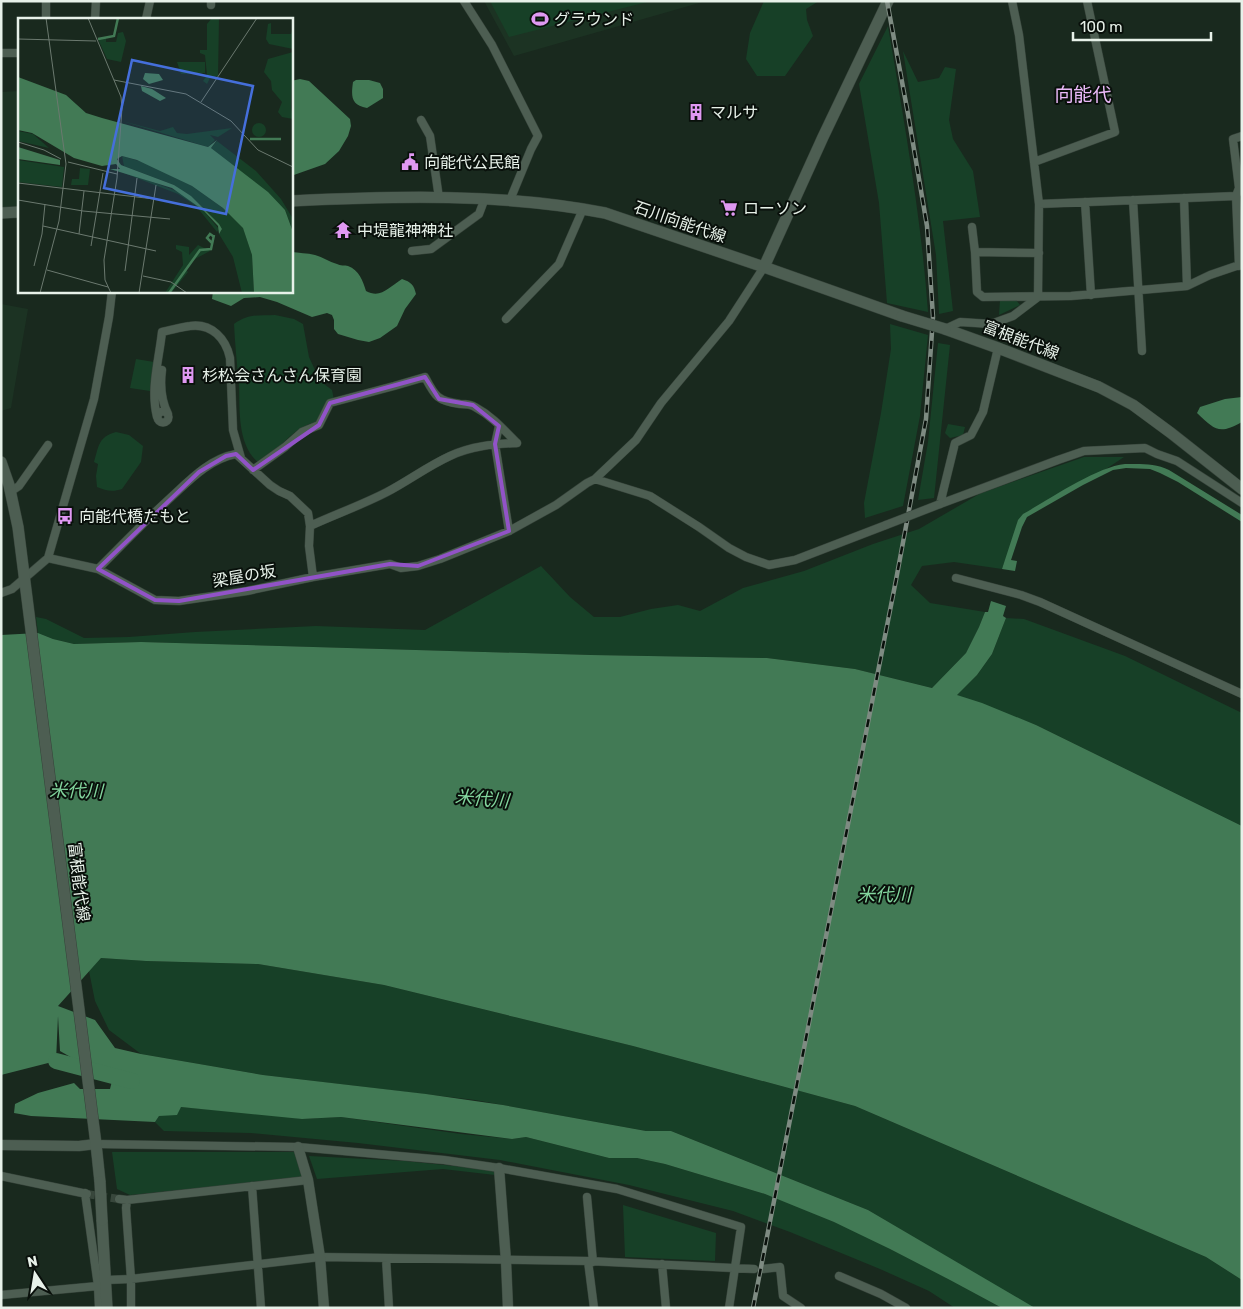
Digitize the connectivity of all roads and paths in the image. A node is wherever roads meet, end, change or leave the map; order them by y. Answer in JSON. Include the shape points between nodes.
{"nodes":[{"id":1,"x":46,"y":1,"type":"edge"},
{"id":2,"x":96,"y":1,"type":"edge"},
{"id":3,"x":150,"y":1,"type":"edge"},
{"id":4,"x":464,"y":1,"type":"edge"},
{"id":5,"x":888,"y":1,"type":"edge"},
{"id":6,"x":1012,"y":1,"type":"edge"},
{"id":7,"x":1087,"y":1,"type":"edge"},
{"id":8,"x":46,"y":18,"type":"edge"},
{"id":9,"x":95,"y":18,"type":"edge"},
{"id":10,"x":146,"y":18,"type":"edge"},
{"id":11,"x":1,"y":53,"type":"edge"},
{"id":12,"x":18,"y":53,"type":"edge"},
{"id":13,"x":421,"y":120,"type":"dead end"},
{"id":14,"x":1242,"y":136,"type":"edge"},
{"id":15,"x":1034,"y":162,"type":"junction"},
{"id":16,"x":1240,"y":172,"type":"edge"},
{"id":17,"x":1236,"y":196,"type":"junction"},
{"id":18,"x":439,"y":198,"type":"junction"},
{"id":19,"x":485,"y":198,"type":"junction"},
{"id":20,"x":1184,"y":198,"type":"junction"},
{"id":21,"x":510,"y":200,"type":"junction"},
{"id":22,"x":1134,"y":200,"type":"junction"},
{"id":23,"x":292,"y":201,"type":"edge"},
{"id":24,"x":1085,"y":202,"type":"junction"},
{"id":25,"x":1039,"y":204,"type":"junction"},
{"id":26,"x":583,"y":209,"type":"junction"},
{"id":27,"x":18,"y":212,"type":"edge"},
{"id":28,"x":1,"y":213,"type":"edge"},
{"id":29,"x":972,"y":227,"type":"dead end"},
{"id":30,"x":1240,"y":233,"type":"edge"},
{"id":31,"x":412,"y":251,"type":"dead end"},
{"id":32,"x":975,"y":252,"type":"junction"},
{"id":33,"x":1039,"y":253,"type":"junction"},
{"id":34,"x":1240,"y":265,"type":"edge"},
{"id":35,"x":764,"y":267,"type":"junction"},
{"id":36,"x":1187,"y":286,"type":"junction"},
{"id":37,"x":1138,"y":291,"type":"junction"},
{"id":38,"x":112,"y":292,"type":"edge"},
{"id":39,"x":1091,"y":295,"type":"junction"},
{"id":40,"x":1038,"y":297,"type":"junction"},
{"id":41,"x":506,"y":320,"type":"dead end"},
{"id":42,"x":945,"y":329,"type":"junction"},
{"id":43,"x":165,"y":331,"type":"junction"},
{"id":44,"x":998,"y":348,"type":"junction"},
{"id":45,"x":1142,"y":351,"type":"dead end"},
{"id":46,"x":499,"y":426,"type":"junction"},
{"id":47,"x":495,"y":444,"type":"junction"},
{"id":48,"x":48,"y":445,"type":"dead end"},
{"id":49,"x":241,"y":458,"type":"junction"},
{"id":50,"x":1,"y":462,"type":"edge"},
{"id":51,"x":253,"y":470,"type":"junction"},
{"id":52,"x":595,"y":479,"type":"junction"},
{"id":53,"x":1242,"y":489,"type":"edge"},
{"id":54,"x":10,"y":492,"type":"junction"},
{"id":55,"x":1242,"y":503,"type":"edge"},
{"id":56,"x":940,"y":504,"type":"junction"},
{"id":57,"x":310,"y":526,"type":"junction"},
{"id":58,"x":509,"y":531,"type":"junction"},
{"id":59,"x":48,"y":558,"type":"junction"},
{"id":60,"x":98,"y":569,"type":"junction"},
{"id":61,"x":312,"y":577,"type":"junction"},
{"id":62,"x":956,"y":578,"type":"dead end"},
{"id":63,"x":24,"y":579,"type":"junction"},
{"id":64,"x":1,"y":593,"type":"edge"},
{"id":65,"x":1242,"y":694,"type":"edge"},
{"id":66,"x":96,"y":1144,"type":"junction"},
{"id":67,"x":1,"y":1145,"type":"edge"},
{"id":68,"x":298,"y":1146,"type":"junction"},
{"id":69,"x":499,"y":1168,"type":"junction"},
{"id":70,"x":1,"y":1176,"type":"edge"},
{"id":71,"x":308,"y":1180,"type":"junction"},
{"id":72,"x":252,"y":1186,"type":"junction"},
{"id":73,"x":587,"y":1197,"type":"dead end"},
{"id":74,"x":320,"y":1257,"type":"junction"},
{"id":75,"x":386,"y":1258,"type":"junction"},
{"id":76,"x":506,"y":1261,"type":"junction"},
{"id":77,"x":591,"y":1262,"type":"junction"},
{"id":78,"x":257,"y":1264,"type":"junction"},
{"id":79,"x":662,"y":1264,"type":"junction"},
{"id":80,"x":735,"y":1268,"type":"junction"},
{"id":81,"x":839,"y":1276,"type":"dead end"},
{"id":82,"x":131,"y":1279,"type":"junction"},
{"id":83,"x":102,"y":1283,"type":"junction"},
{"id":84,"x":1,"y":1295,"type":"edge"},
{"id":85,"x":98,"y":1308,"type":"edge"},
{"id":86,"x":107,"y":1308,"type":"edge"},
{"id":87,"x":131,"y":1308,"type":"edge"},
{"id":88,"x":261,"y":1308,"type":"edge"},
{"id":89,"x":324,"y":1308,"type":"edge"},
{"id":90,"x":389,"y":1308,"type":"edge"},
{"id":91,"x":508,"y":1308,"type":"edge"},
{"id":92,"x":594,"y":1308,"type":"edge"},
{"id":93,"x":666,"y":1308,"type":"edge"},
{"id":94,"x":729,"y":1308,"type":"edge"},
{"id":95,"x":800,"y":1308,"type":"edge"},
{"id":96,"x":906,"y":1308,"type":"edge"}],
"edges":[{"from":1,"to":8,"type":"street"},
{"from":2,"to":9,"type":"street"},
{"from":3,"to":10,"type":"street"},
{"from":4,"to":21,"type":"street","via":[[492,45],[538,136]]},
{"from":5,"to":35,"type":"main road"},
{"from":6,"to":15,"type":"street"},
{"from":7,"to":15,"type":"street","via":[[1115,132]]},
{"from":11,"to":12,"type":"street"},
{"from":13,"to":18,"type":"street","via":[[430,136]]},
{"from":14,"to":16,"type":"street","via":[[1233,139]]},
{"from":15,"to":25,"type":"street"},
{"from":16,"to":17,"type":"street","via":[[1240,188]]},
{"from":17,"to":20,"type":"street"},
{"from":17,"to":30,"type":"street"},
{"from":18,"to":19,"type":"main road","name":"石川向能代線"},
{"from":18,"to":23,"type":"main road","name":"石川向能代線"},
{"from":19,"to":21,"type":"main road","name":"石川向能代線"},
{"from":19,"to":31,"type":"street","via":[[479,214],[431,249]]},
{"from":20,"to":22,"type":"street"},
{"from":20,"to":36,"type":"street"},
{"from":21,"to":26,"type":"main road","name":"石川向能代線"},
{"from":22,"to":24,"type":"street"},
{"from":22,"to":37,"type":"street"},
{"from":24,"to":25,"type":"street"},
{"from":24,"to":39,"type":"street"},
{"from":25,"to":33,"type":"street"},
{"from":26,"to":35,"type":"main road","name":"石川向能代線"},
{"from":26,"to":41,"type":"street","via":[[559,264]]},
{"from":27,"to":28,"type":"main road"},
{"from":29,"to":32,"type":"street"},
{"from":30,"to":34,"type":"street"},
{"from":32,"to":33,"type":"street"},
{"from":32,"to":40,"type":"street","via":[[977,292],[983,297]]},
{"from":33,"to":40,"type":"street"},
{"from":34,"to":36,"type":"street"},
{"from":35,"to":42,"type":"main road","name":"富根能代線","bridge":true},
{"from":35,"to":52,"type":"street","name":"梁屋の坂","via":[[728,321],[661,403],[636,440]]},
{"from":36,"to":37,"type":"street"},
{"from":37,"to":39,"type":"street"},
{"from":37,"to":45,"type":"street"},
{"from":38,"to":59,"type":"street","via":[[94,400]]},
{"from":39,"to":40,"type":"street"},
{"from":40,"to":42,"type":"street","via":[[1013,316],[991,324],[960,322]]},
{"from":42,"to":44,"type":"main road","name":"富根能代線"},
{"from":43,"to":43,"type":"street","via":[[154,390],[157,417],[161,412],[168,414],[161,380]]},
{"from":43,"to":49,"type":"street","via":[[201,326],[224,340],[230,358],[233,430]]},
{"from":44,"to":53,"type":"main road","name":"富根能代線","via":[[1100,387],[1133,405]]},
{"from":44,"to":56,"type":"street","via":[[982,412],[971,434],[955,443]]},
{"from":46,"to":47,"type":"street"},
{"from":46,"to":47,"type":"street","via":[[517,443]]},
{"from":46,"to":51,"type":"street","via":[[473,405],[439,399],[425,377],[330,403],[319,425],[302,432]]},
{"from":47,"to":57,"type":"street","via":[[450,456],[388,491]]},
{"from":47,"to":58,"type":"street"},
{"from":48,"to":54,"type":"street","via":[[19,486]]},
{"from":49,"to":51,"type":"street"},
{"from":49,"to":60,"type":"street","via":[[236,454],[226,456],[199,472]]},
{"from":50,"to":54,"type":"main road","name":"富根能代線"},
{"from":51,"to":57,"type":"street","via":[[308,513]]},
{"from":52,"to":56,"type":"street","bridge":true,"via":[[650,496],[728,548],[769,565],[795,560]]},
{"from":52,"to":58,"type":"street","name":"梁屋の坂"},
{"from":54,"to":63,"type":"main road","name":"富根能代線"},
{"from":55,"to":56,"type":"street","via":[[1177,460],[1144,448],[1084,451]]},
{"from":57,"to":61,"type":"street","via":[[308,546]]},
{"from":58,"to":61,"type":"street","name":"梁屋の坂","via":[[418,566],[401,568],[390,564]]},
{"from":59,"to":60,"type":"street","name":"梁屋の坂"},
{"from":59,"to":63,"type":"street"},
{"from":60,"to":61,"type":"street","name":"梁屋の坂","via":[[155,600],[178,601]]},
{"from":62,"to":65,"type":"street","via":[[1040,602]]},
{"from":63,"to":64,"type":"street"},
{"from":63,"to":66,"type":"main road","name":"富根能代線"},
{"from":66,"to":67,"type":"street"},
{"from":66,"to":68,"type":"street"},
{"from":66,"to":83,"type":"main road","name":"富根能代線","bridge":true,"via":[[102,1220]]},
{"from":68,"to":69,"type":"street"},
{"from":68,"to":71,"type":"street"},
{"from":69,"to":76,"type":"street"},
{"from":69,"to":80,"type":"street","via":[[617,1189],[741,1227]]},
{"from":70,"to":83,"type":"street","via":[[86,1194]]},
{"from":71,"to":72,"type":"street"},
{"from":71,"to":74,"type":"street"},
{"from":72,"to":78,"type":"street"},
{"from":72,"to":82,"type":"street","via":[[123,1200]]},
{"from":73,"to":77,"type":"street"},
{"from":74,"to":75,"type":"street"},
{"from":74,"to":78,"type":"street"},
{"from":74,"to":89,"type":"street"},
{"from":75,"to":76,"type":"street"},
{"from":75,"to":90,"type":"street"},
{"from":76,"to":77,"type":"street"},
{"from":76,"to":91,"type":"street"},
{"from":77,"to":79,"type":"street"},
{"from":77,"to":92,"type":"street"},
{"from":78,"to":82,"type":"street"},
{"from":78,"to":88,"type":"street"},
{"from":79,"to":80,"type":"street"},
{"from":79,"to":93,"type":"street"},
{"from":80,"to":94,"type":"street"},
{"from":80,"to":95,"type":"street","via":[[780,1267],[783,1296]]},
{"from":81,"to":96,"type":"street"},
{"from":82,"to":83,"type":"street"},
{"from":82,"to":87,"type":"street"},
{"from":83,"to":84,"type":"street"},
{"from":83,"to":85,"type":"street"},
{"from":83,"to":86,"type":"main road","name":"富根能代線"}]}
